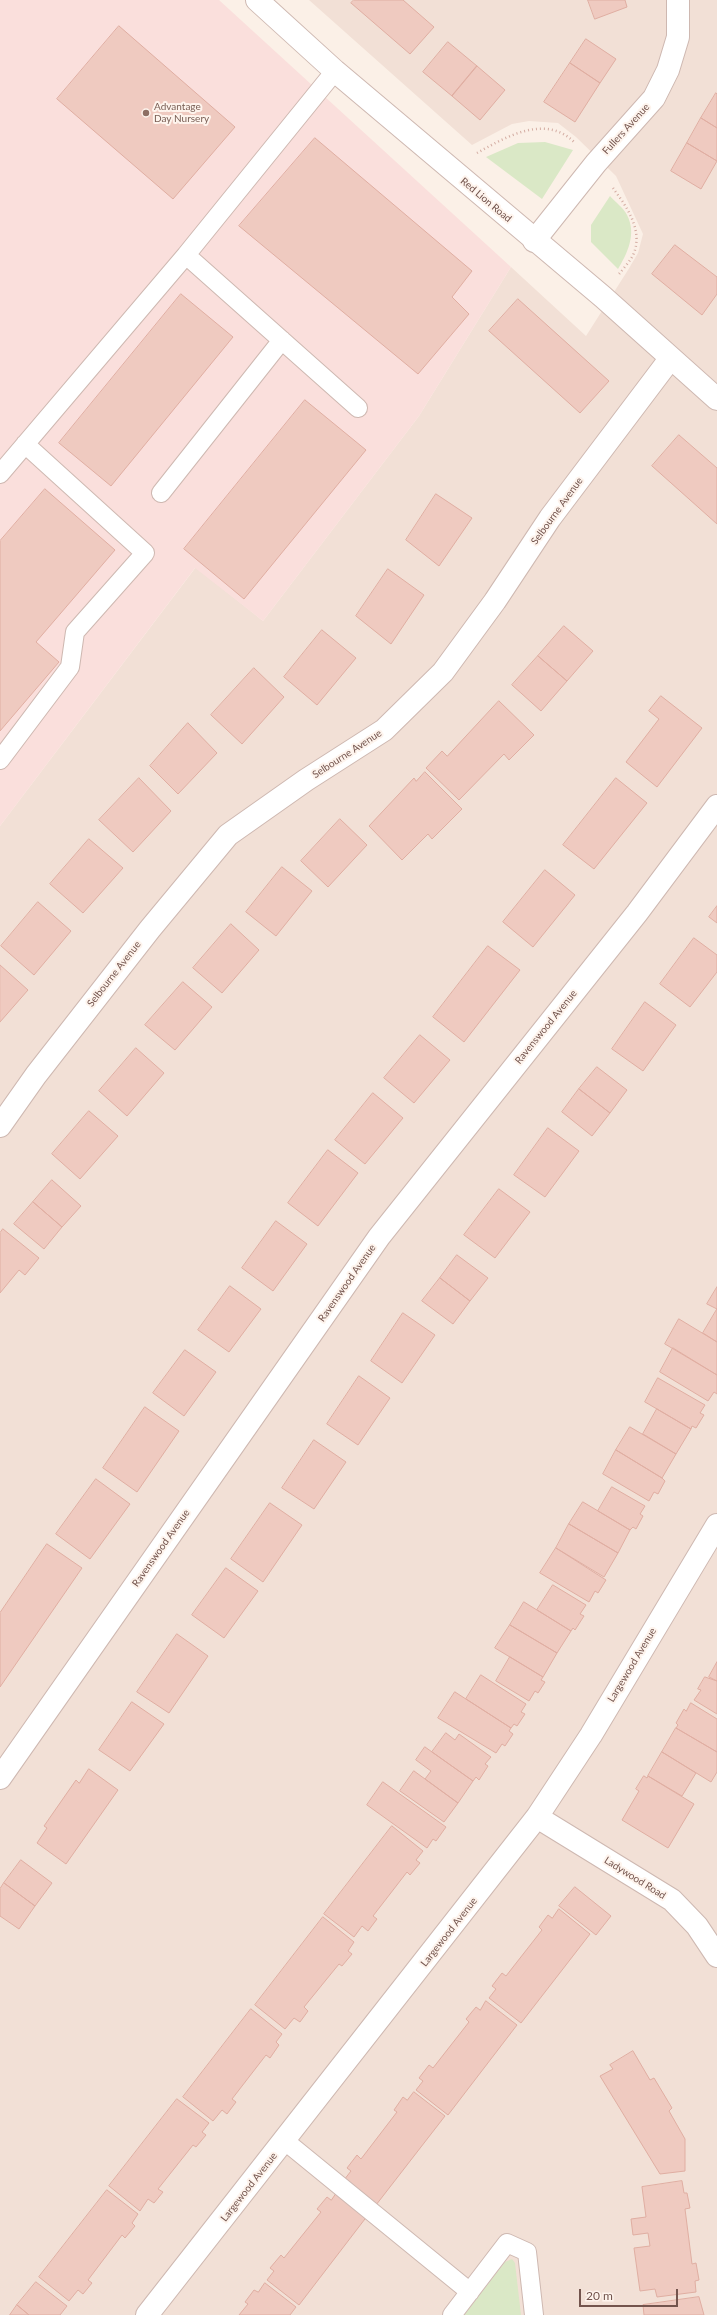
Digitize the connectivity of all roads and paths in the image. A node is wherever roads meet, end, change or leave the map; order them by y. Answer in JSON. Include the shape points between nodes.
{"nodes":[{"id":1,"x":256,"y":0,"type":"edge"},
{"id":2,"x":678,"y":0,"type":"edge"},
{"id":3,"x":335,"y":71,"type":"junction"},
{"id":4,"x":534,"y":241,"type":"junction"},
{"id":5,"x":186,"y":255,"type":"junction"},
{"id":6,"x":282,"y":340,"type":"junction"},
{"id":7,"x":670,"y":359,"type":"junction"},
{"id":8,"x":717,"y":399,"type":"edge"},
{"id":9,"x":358,"y":408,"type":"dead end"},
{"id":10,"x":26,"y":444,"type":"junction"},
{"id":11,"x":0,"y":474,"type":"edge"},
{"id":12,"x":161,"y":493,"type":"dead end"},
{"id":13,"x":0,"y":760,"type":"edge"},
{"id":14,"x":717,"y":806,"type":"edge"},
{"id":15,"x":0,"y":1126,"type":"edge"},
{"id":16,"x":717,"y":1525,"type":"edge"},
{"id":17,"x":0,"y":1778,"type":"edge"},
{"id":18,"x":537,"y":1817,"type":"junction"},
{"id":19,"x":717,"y":1956,"type":"edge"},
{"id":20,"x":285,"y":2141,"type":"junction"},
{"id":21,"x":470,"y":2292,"type":"junction"},
{"id":22,"x":147,"y":2315,"type":"edge"},
{"id":23,"x":452,"y":2315,"type":"edge"},
{"id":24,"x":534,"y":2315,"type":"edge"}],
"edges":[{"from":1,"to":3,"type":"street","name":"Red Lion Road"},
{"from":2,"to":4,"type":"street","name":"Fullers Avenue","via":[[678,37],[668,70],[654,98],[596,163]]},
{"from":3,"to":4,"type":"street","name":"Red Lion Road"},
{"from":3,"to":5,"type":"lane"},
{"from":4,"to":7,"type":"street","name":"Red Lion Road","via":[[603,297]]},
{"from":5,"to":6,"type":"lane"},
{"from":5,"to":10,"type":"lane"},
{"from":6,"to":9,"type":"lane"},
{"from":6,"to":12,"type":"lane"},
{"from":7,"to":8,"type":"street","name":"Red Lion Road"},
{"from":7,"to":15,"type":"street","name":"Selbourne Avenue","via":[[550,518],[495,601],[443,672],[384,730],[306,780],[228,836],[145,935],[36,1075]]},
{"from":10,"to":11,"type":"lane"},
{"from":10,"to":13,"type":"lane","via":[[145,553],[75,632],[70,667]]},
{"from":14,"to":17,"type":"street","name":"Ravenswood Avenue","via":[[637,913],[379,1237]]},
{"from":16,"to":18,"type":"street","name":"Largewood Avenue","via":[[591,1734]]},
{"from":18,"to":19,"type":"street","name":"Ladywood Road","via":[[672,1900],[697,1926]]},
{"from":18,"to":20,"type":"street","name":"Largewood Avenue"},
{"from":20,"to":21,"type":"lane"},
{"from":20,"to":22,"type":"street","name":"Largewood Avenue"},
{"from":21,"to":23,"type":"lane"},
{"from":21,"to":24,"type":"lane","via":[[507,2243],[527,2252]]}]}
